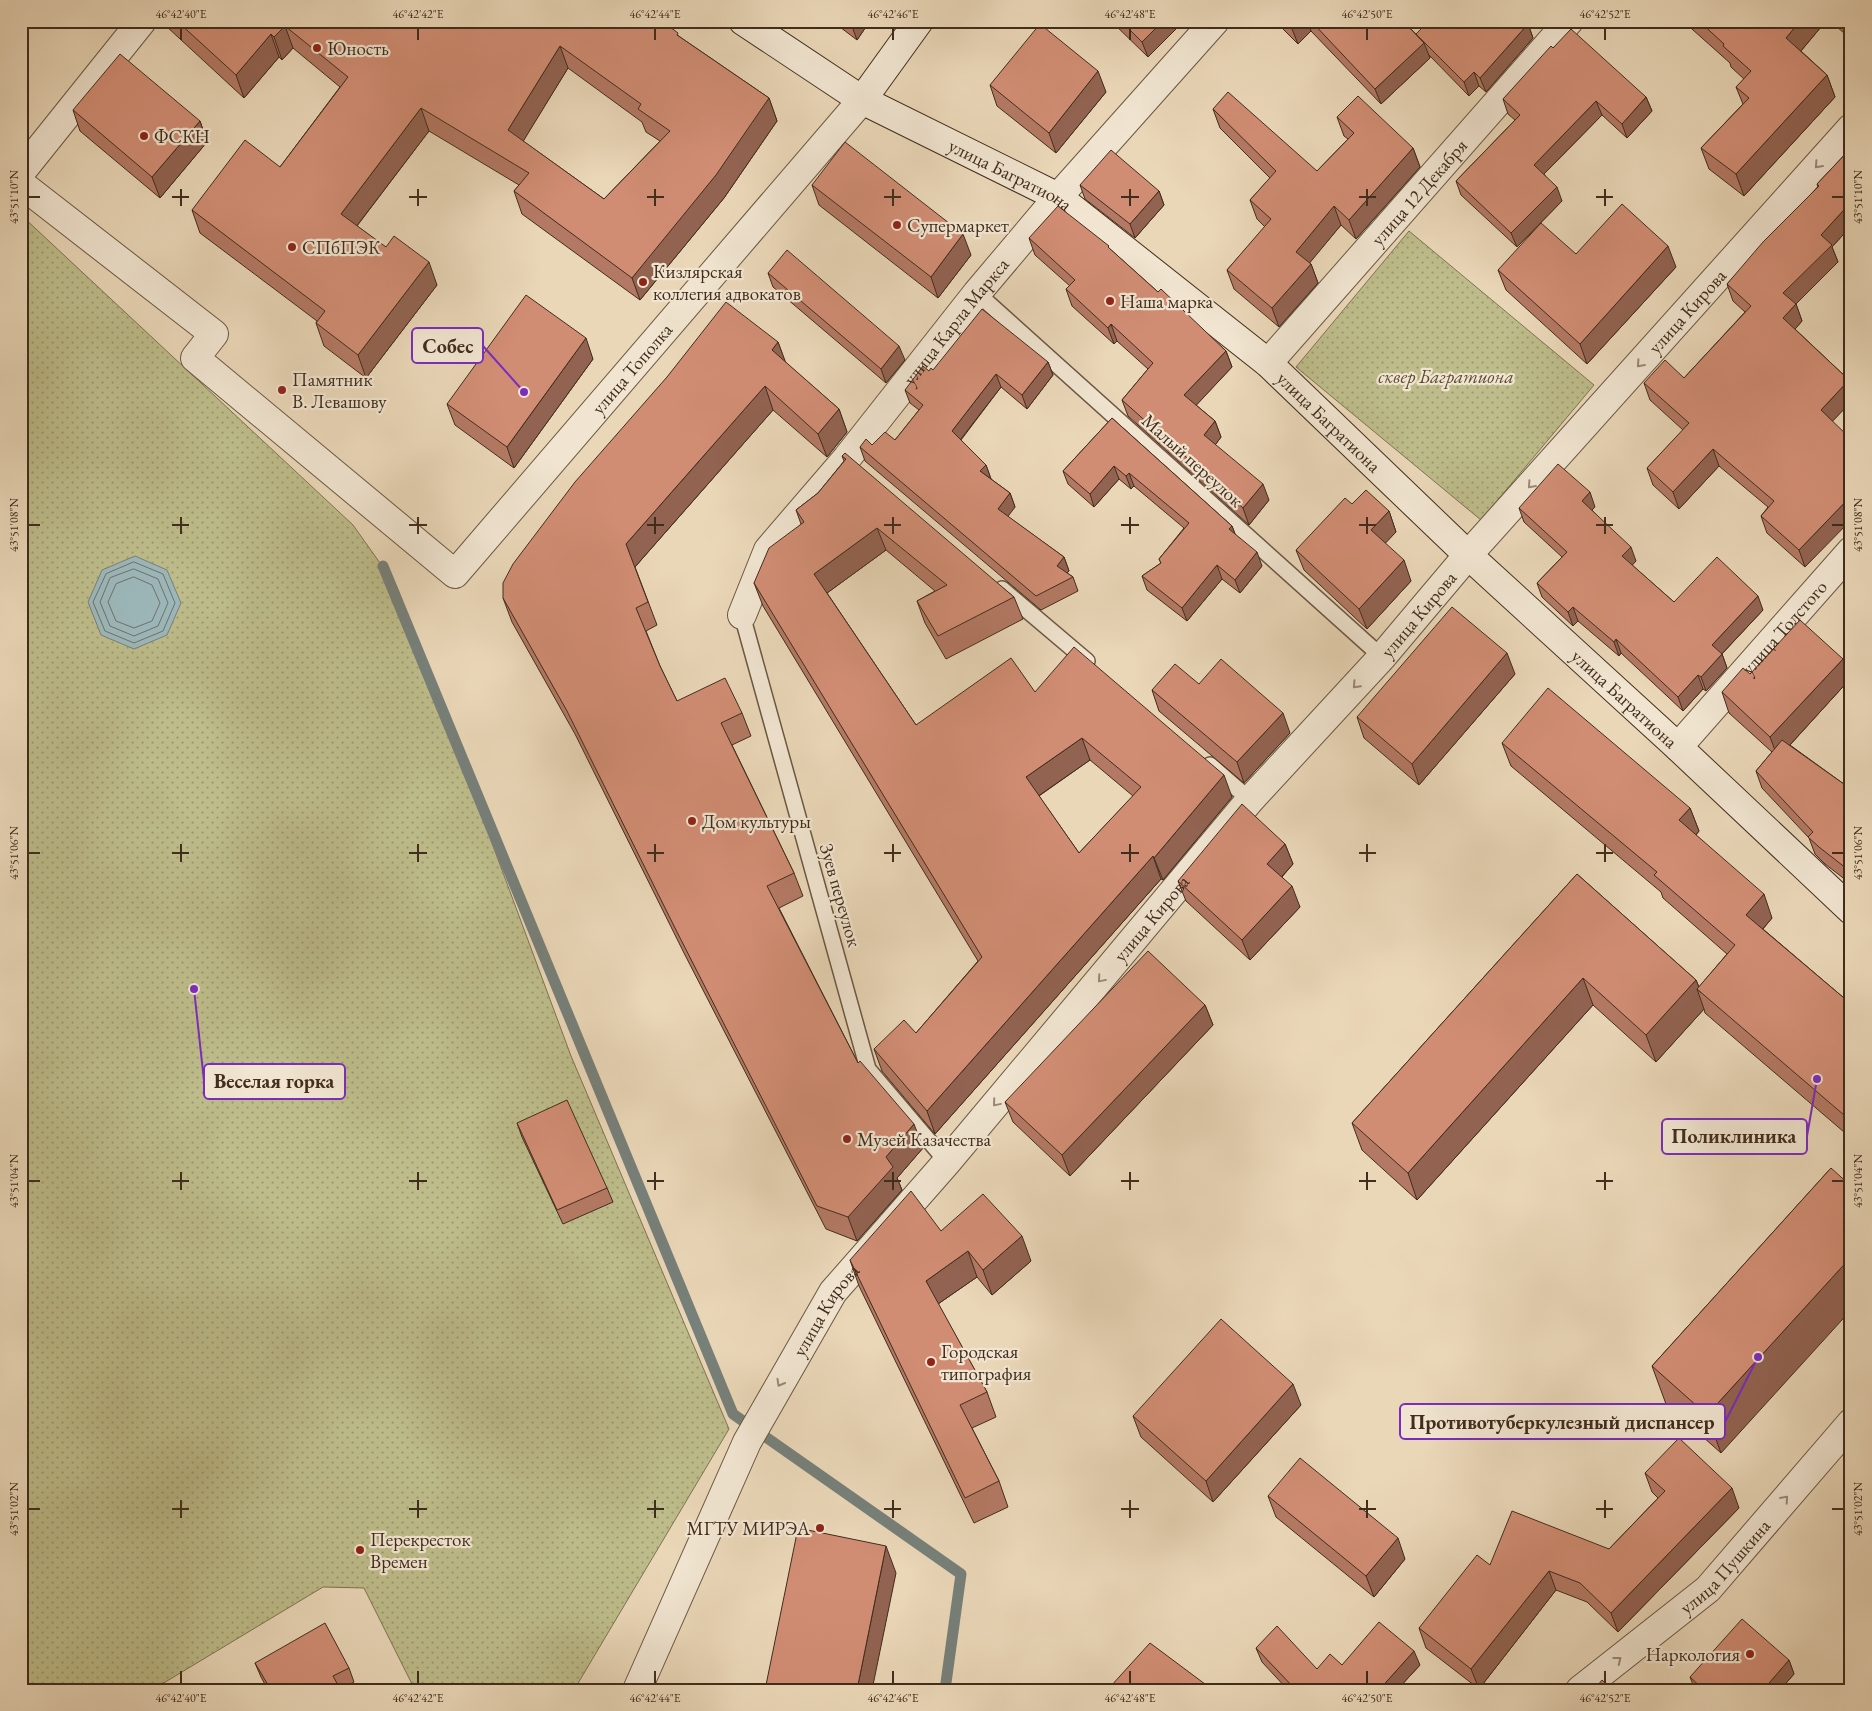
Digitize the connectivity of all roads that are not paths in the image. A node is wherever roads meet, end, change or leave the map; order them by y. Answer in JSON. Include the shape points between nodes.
{"nodes":[{"id":1,"x":142,"y":21,"type":"edge"},
{"id":2,"x":743,"y":21,"type":"edge"},
{"id":3,"x":919,"y":21,"type":"edge"},
{"id":4,"x":1215,"y":21,"type":"edge"},
{"id":5,"x":1569,"y":21,"type":"edge"},
{"id":6,"x":862,"y":100,"type":"junction"},
{"id":7,"x":1851,"y":128,"type":"edge"},
{"id":8,"x":21,"y":172,"type":"edge"},
{"id":9,"x":21,"y":184,"type":"edge"},
{"id":10,"x":1058,"y":197,"type":"junction"},
{"id":11,"x":977,"y":293,"type":"junction"},
{"id":12,"x":1268,"y":363,"type":"junction"},
{"id":13,"x":1851,"y":551,"type":"edge"},
{"id":14,"x":1468,"y":555,"type":"junction"},
{"id":15,"x":991,"y":580,"type":"edge"},
{"id":16,"x":742,"y":615,"type":"joint"},
{"id":17,"x":1382,"y":657,"type":"junction"},
{"id":18,"x":1098,"y":671,"type":"edge"},
{"id":19,"x":1678,"y":747,"type":"junction"},
{"id":20,"x":1197,"y":755,"type":"edge"},
{"id":21,"x":1250,"y":800,"type":"junction"},
{"id":22,"x":1851,"y":910,"type":"edge"},
{"id":23,"x":947,"y":1162,"type":"junction"},
{"id":24,"x":1851,"y":1423,"type":"edge"},
{"id":25,"x":637,"y":1690,"type":"edge"},
{"id":26,"x":1580,"y":1690,"type":"edge"}],
"edges":[{"from":1,"to":8,"type":"street"},
{"from":2,"to":6,"type":"street","name":"улица Багратиона"},
{"from":3,"to":6,"type":"street","name":"улица Тополка"},
{"from":4,"to":10,"type":"street","name":"улица Карла Маркса"},
{"from":5,"to":12,"type":"street","name":"улица 12 Декабря"},
{"from":6,"to":9,"type":"street","name":"улица Тополка","via":[[454,574],[195,358],[214,334]]},
{"from":6,"to":10,"type":"street","name":"улица Багратиона"},
{"from":7,"to":14,"type":"street","name":"улица Кирова","one_way":true},
{"from":10,"to":11,"type":"street","name":"улица Карла Маркса"},
{"from":10,"to":12,"type":"street","name":"улица Багратиона"},
{"from":11,"to":16,"type":"street","name":"улица Карла Маркса","via":[[854,464],[768,550]]},
{"from":11,"to":17,"type":"lane","name":"Малый переулок"},
{"from":12,"to":14,"type":"street","name":"улица Багратиона"},
{"from":13,"to":19,"type":"street","name":"улица Толстого"},
{"from":14,"to":17,"type":"street","name":"улица Кирова"},
{"from":14,"to":19,"type":"street","name":"улица Багратиона"},
{"from":15,"to":18,"type":"lane"},
{"from":16,"to":23,"type":"lane","name":"Зуев переулок","via":[[868,1068]]},
{"from":17,"to":21,"type":"street","name":"улица Кирова","one_way":true},
{"from":19,"to":22,"type":"street","name":"улица Багратиона"},
{"from":20,"to":21,"type":"lane"},
{"from":21,"to":23,"type":"street","name":"улица Кирова","one_way":true},
{"from":23,"to":25,"type":"street","name":"улица Кирова","one_way":true,"via":[[833,1292],[747,1442]]},
{"from":26,"to":24,"type":"street","name":"улица Пушкина","one_way":true,"via":[[1708,1589]]}]}
